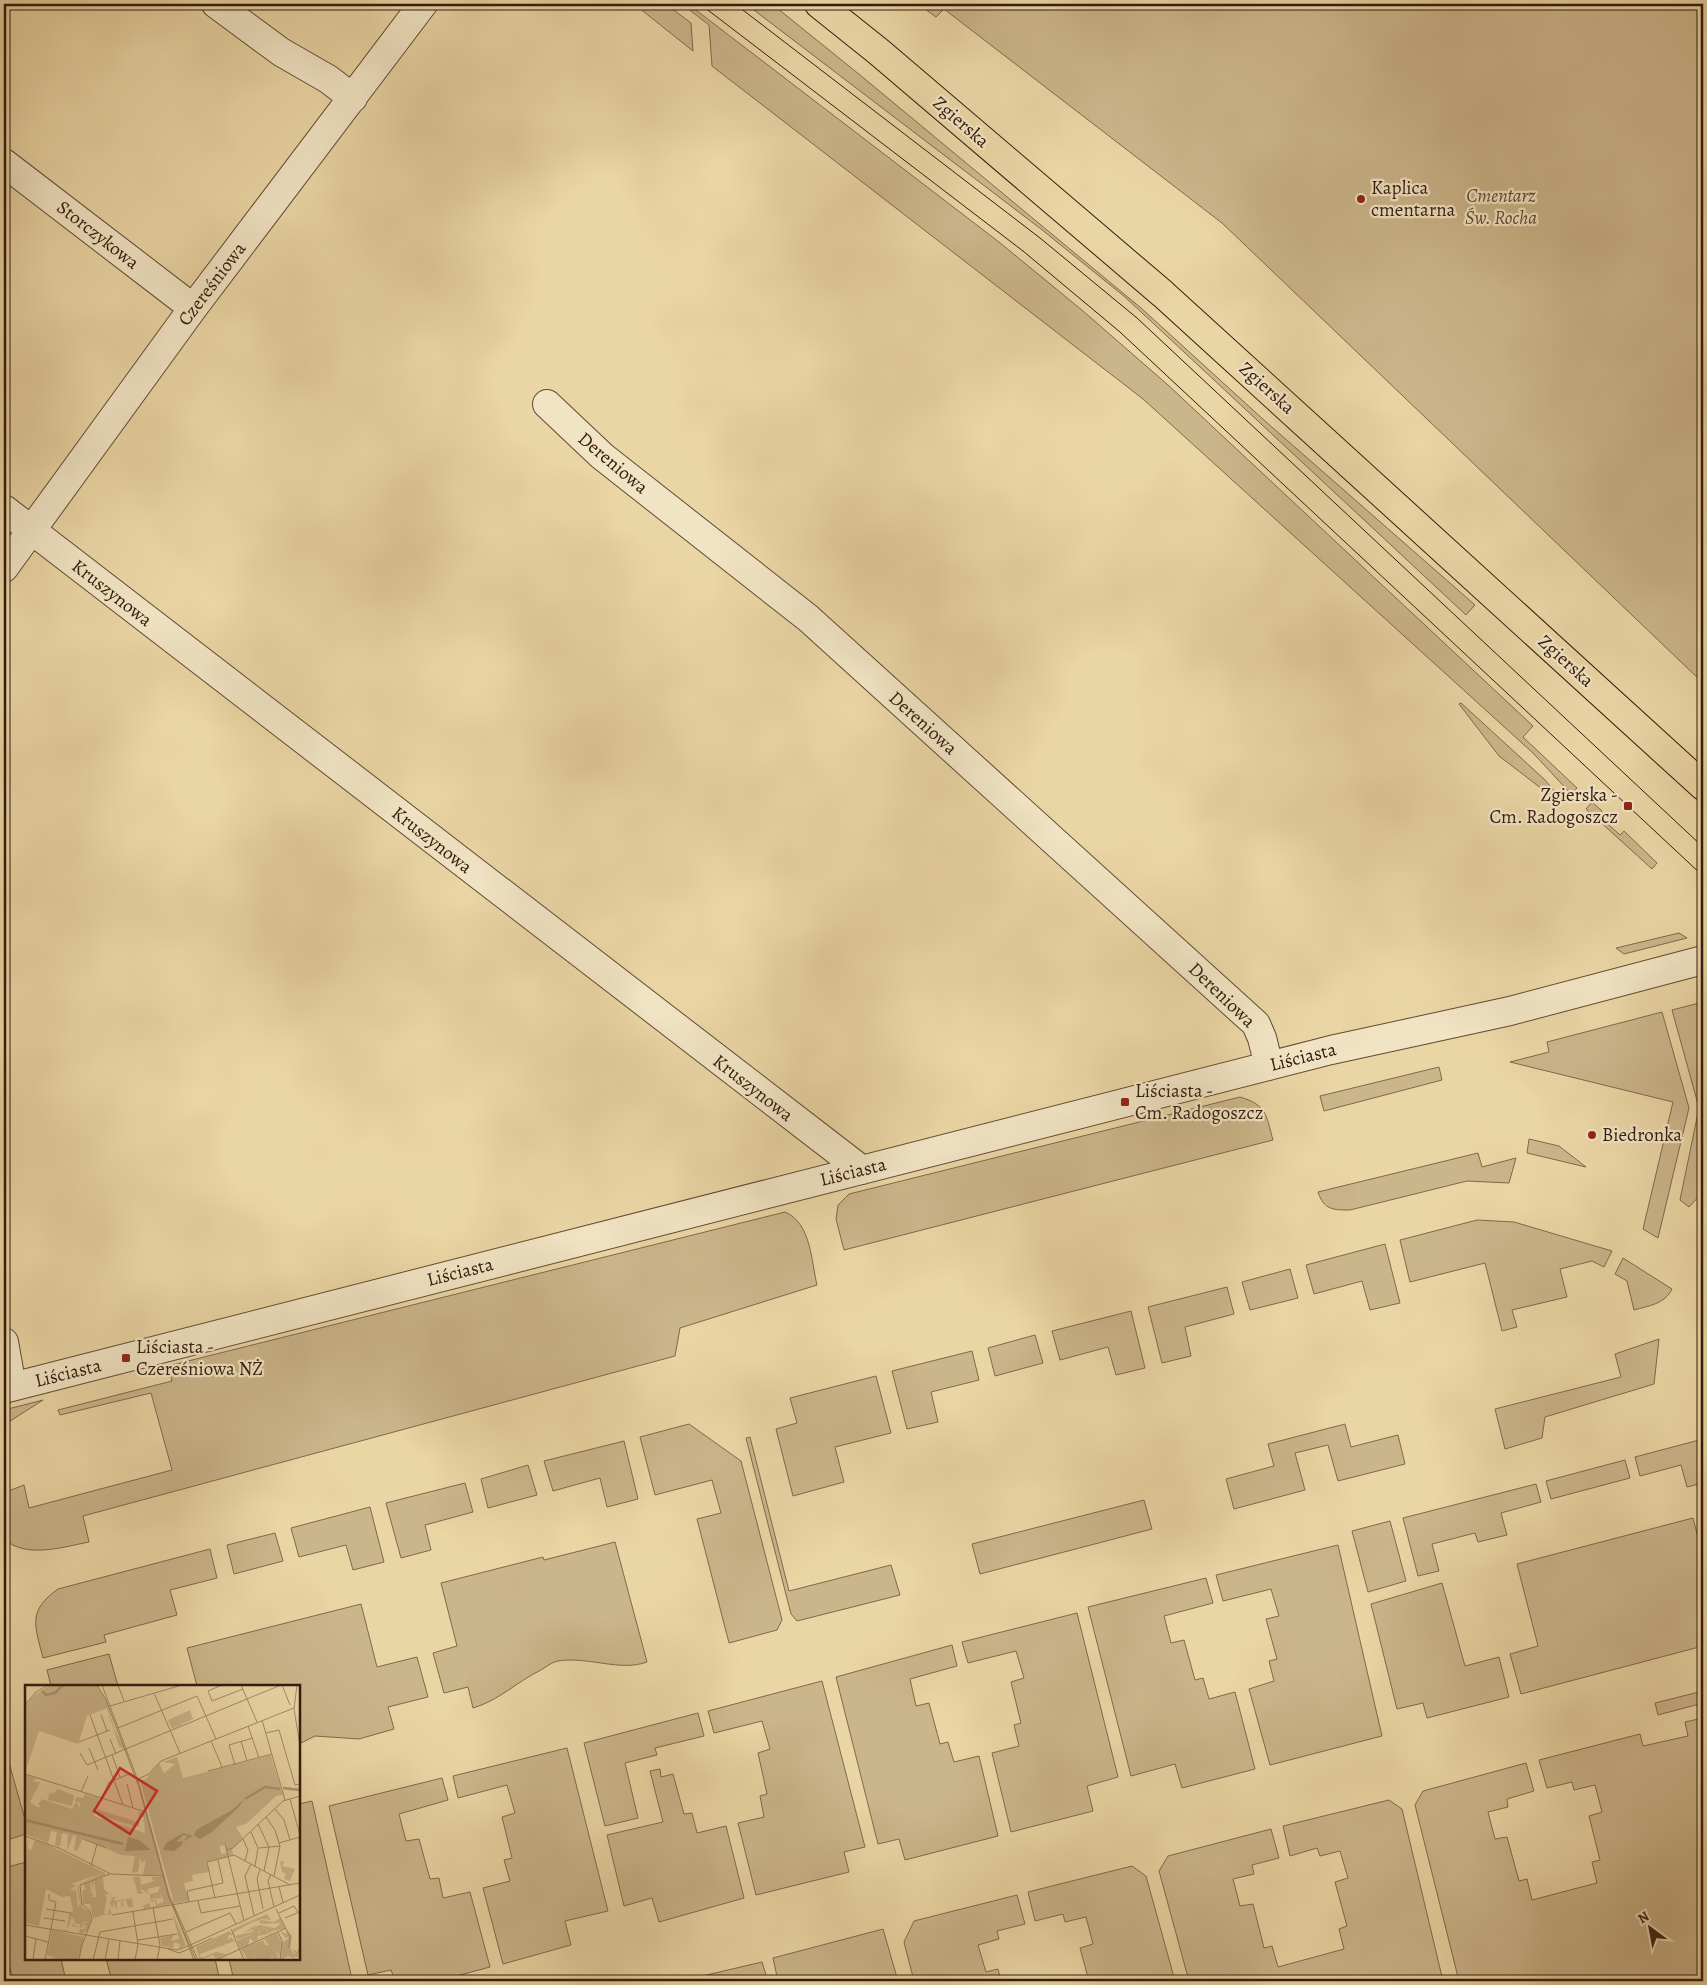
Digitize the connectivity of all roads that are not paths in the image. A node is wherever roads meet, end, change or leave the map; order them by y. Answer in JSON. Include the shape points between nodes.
{"nodes":[{"id":1,"x":216,"y":4,"type":"edge"},
{"id":2,"x":423,"y":4,"type":"edge"},
{"id":3,"x":819,"y":4,"type":"edge"},
{"id":4,"x":353,"y":98,"type":"junction"},
{"id":5,"x":4,"y":162,"type":"edge"},
{"id":6,"x":193,"y":308,"type":"junction"},
{"id":7,"x":547,"y":404,"type":"dead end"},
{"id":8,"x":4,"y":509,"type":"edge"},
{"id":9,"x":30,"y":530,"type":"junction"},
{"id":10,"x":4,"y":568,"type":"edge"},
{"id":11,"x":1703,"y":786,"type":"edge"},
{"id":12,"x":1703,"y":960,"type":"edge"},
{"id":13,"x":1269,"y":1066,"type":"junction"},
{"id":14,"x":862,"y":1170,"type":"junction"},
{"id":15,"x":4,"y":1342,"type":"edge"},
{"id":16,"x":8,"y":1388,"type":"edge"}],
"edges":[{"from":1,"to":4,"type":"street","via":[[281,52],[328,79]]},
{"from":2,"to":4,"type":"street","name":"Czereśniowa"},
{"from":3,"to":11,"type":"main road","name":"Zgierska","via":[[1193,321]]},
{"from":4,"to":6,"type":"street","name":"Czereśniowa"},
{"from":5,"to":6,"type":"street","name":"Storczykowa"},
{"from":6,"to":9,"type":"street","name":"Czereśniowa"},
{"from":7,"to":13,"type":"street","name":"Dereniowa","via":[[602,456],[808,618],[1256,1024]]},
{"from":8,"to":9,"type":"street","name":"Kruszynowa"},
{"from":9,"to":10,"type":"street","name":"Czereśniowa"},
{"from":9,"to":14,"type":"street","name":"Kruszynowa"},
{"from":12,"to":13,"type":"street","name":"Liściasta","via":[[1510,1011]]},
{"from":13,"to":14,"type":"street","name":"Liściasta"},
{"from":14,"to":16,"type":"street","name":"Liściasta"},
{"from":15,"to":16,"type":"street"}]}
